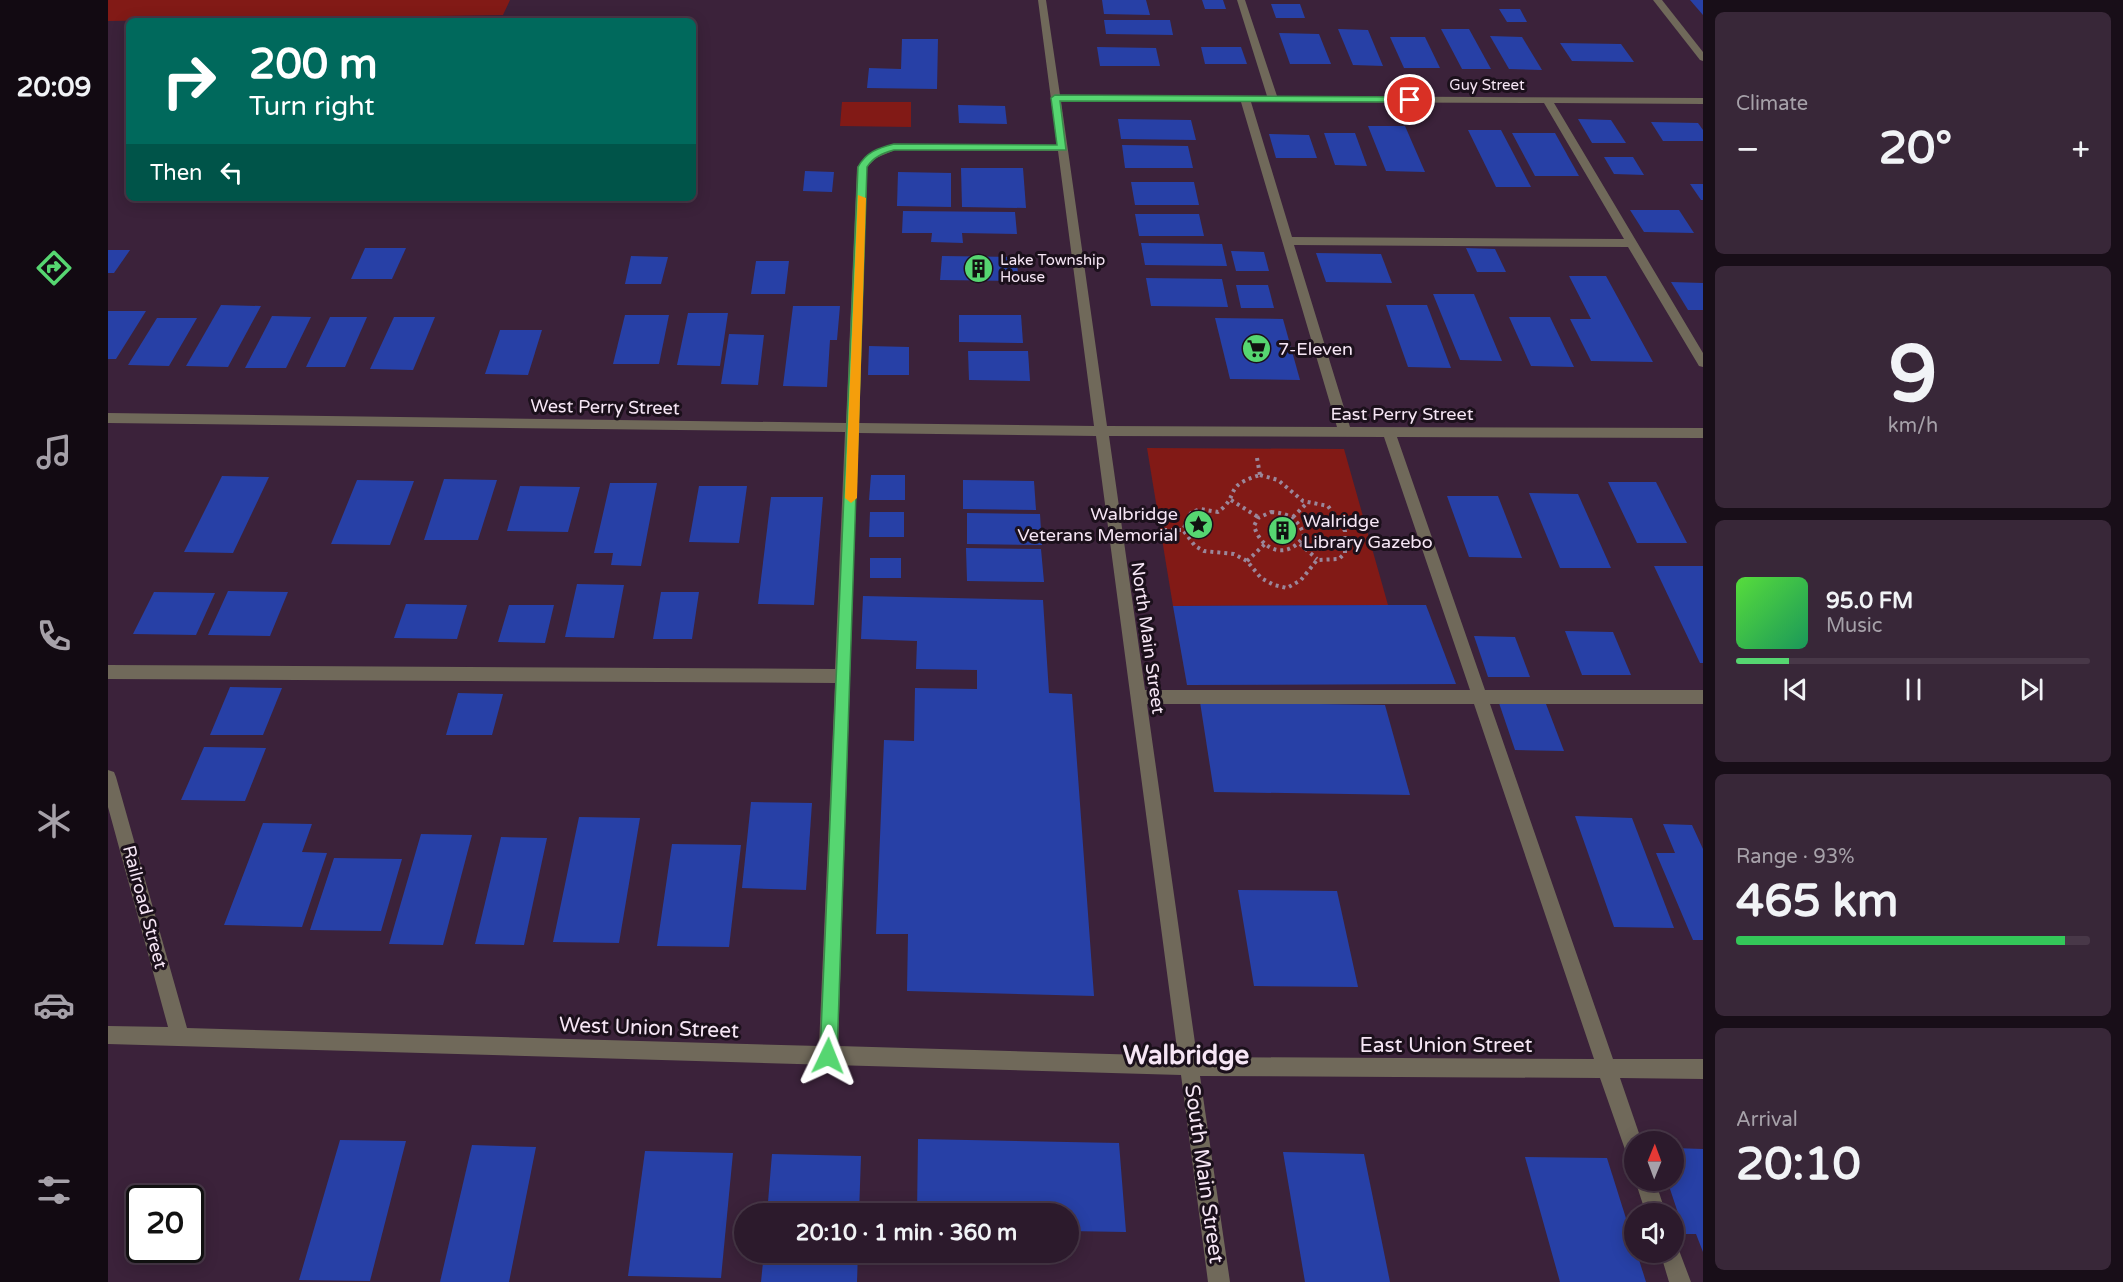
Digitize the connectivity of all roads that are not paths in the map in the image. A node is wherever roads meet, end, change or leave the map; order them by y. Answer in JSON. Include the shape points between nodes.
{"nodes":[{"id":1,"x":1042,"y":0,"type":"edge"},
{"id":2,"x":1241,"y":0,"type":"edge"},
{"id":3,"x":1657,"y":0,"type":"edge"},
{"id":4,"x":1703,"y":58,"type":"edge"},
{"id":5,"x":1055,"y":98,"type":"junction"},
{"id":6,"x":1245,"y":99,"type":"junction"},
{"id":7,"x":1273,"y":99,"type":"junction"},
{"id":8,"x":1547,"y":100,"type":"junction"},
{"id":9,"x":1703,"y":101,"type":"edge"},
{"id":10,"x":1062,"y":148,"type":"junction"},
{"id":11,"x":1287,"y":241,"type":"junction"},
{"id":12,"x":1632,"y":243,"type":"junction"},
{"id":13,"x":1703,"y":363,"type":"edge"},
{"id":14,"x":108,"y":418,"type":"edge"},
{"id":15,"x":854,"y":428,"type":"junction"},
{"id":16,"x":1101,"y":431,"type":"junction"},
{"id":17,"x":1345,"y":432,"type":"junction"},
{"id":18,"x":1389,"y":432,"type":"junction"},
{"id":19,"x":1703,"y":433,"type":"edge"},
{"id":20,"x":108,"y":672,"type":"edge"},
{"id":21,"x":843,"y":676,"type":"junction"},
{"id":22,"x":1138,"y":697,"type":"junction"},
{"id":23,"x":1480,"y":697,"type":"junction"},
{"id":24,"x":1703,"y":697,"type":"edge"},
{"id":25,"x":108,"y":777,"type":"edge"},
{"id":26,"x":108,"y":1035,"type":"edge"},
{"id":27,"x":180,"y":1037,"type":"junction"},
{"id":28,"x":828,"y":1056,"type":"junction"},
{"id":29,"x":1189,"y":1066,"type":"junction"},
{"id":30,"x":1606,"y":1068,"type":"junction"},
{"id":31,"x":1703,"y":1069,"type":"edge"},
{"id":32,"x":1628,"y":1131,"type":"edge"},
{"id":33,"x":1674,"y":1263,"type":"edge"},
{"id":34,"x":1219,"y":1282,"type":"edge"},
{"id":35,"x":1680,"y":1282,"type":"edge"}],
"edges":[{"from":1,"to":5,"type":"street","name":"North Main Street"},
{"from":2,"to":7,"type":"street"},
{"from":3,"to":4,"type":"street"},
{"from":5,"to":6,"type":"street","name":"Guy Street"},
{"from":5,"to":10,"type":"street","name":"North Main Street"},
{"from":6,"to":7,"type":"street","name":"Guy Street"},
{"from":6,"to":11,"type":"street"},
{"from":7,"to":8,"type":"street","name":"Guy Street"},
{"from":8,"to":9,"type":"street","name":"Guy Street"},
{"from":8,"to":12,"type":"street"},
{"from":10,"to":15,"type":"street","via":[[894,147],[867,159],[862,167]]},
{"from":10,"to":16,"type":"street","name":"North Main Street"},
{"from":11,"to":12,"type":"street"},
{"from":11,"to":17,"type":"street"},
{"from":12,"to":13,"type":"street"},
{"from":14,"to":15,"type":"street","name":"West Perry Street"},
{"from":15,"to":16,"type":"street","name":"West Perry Street"},
{"from":15,"to":21,"type":"street"},
{"from":16,"to":17,"type":"street","name":"East Perry Street"},
{"from":16,"to":22,"type":"street","name":"North Main Street"},
{"from":17,"to":18,"type":"street","name":"East Perry Street"},
{"from":18,"to":19,"type":"street","name":"East Perry Street"},
{"from":18,"to":23,"type":"street"},
{"from":20,"to":21,"type":"street"},
{"from":21,"to":28,"type":"street"},
{"from":22,"to":23,"type":"street"},
{"from":22,"to":29,"type":"street","name":"North Main Street"},
{"from":23,"to":24,"type":"street"},
{"from":23,"to":30,"type":"street"},
{"from":25,"to":27,"type":"street","name":"Railroad Street"},
{"from":26,"to":27,"type":"street","name":"West Union Street"},
{"from":27,"to":28,"type":"street","name":"West Union Street"},
{"from":28,"to":29,"type":"street","name":"West Union Street"},
{"from":29,"to":30,"type":"street","name":"East Union Street"},
{"from":29,"to":34,"type":"street","name":"South Main Street"},
{"from":30,"to":31,"type":"street","name":"East Union Street"},
{"from":30,"to":32,"type":"street"},
{"from":33,"to":35,"type":"street"}]}
